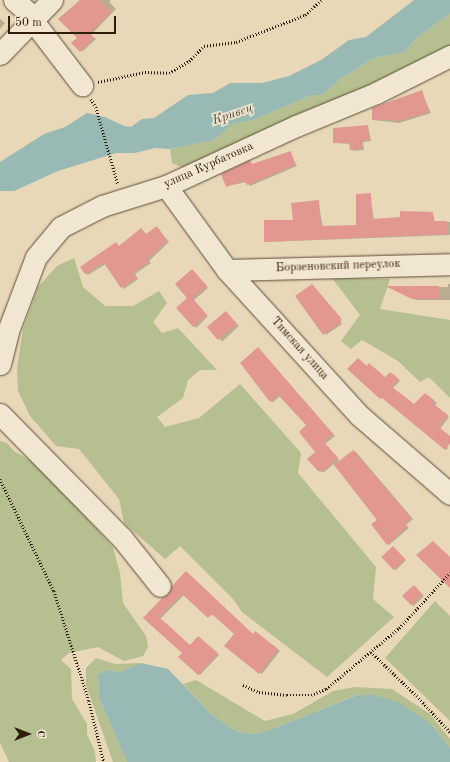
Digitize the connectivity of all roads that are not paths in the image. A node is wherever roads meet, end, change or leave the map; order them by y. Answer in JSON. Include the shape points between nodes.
{"nodes":[{"id":1,"x":14,"y":0,"type":"edge"},
{"id":2,"x":52,"y":0,"type":"edge"},
{"id":3,"x":34,"y":19,"type":"junction"},
{"id":4,"x":0,"y":54,"type":"edge"},
{"id":5,"x":450,"y":56,"type":"edge"},
{"id":6,"x":82,"y":85,"type":"road end"},
{"id":7,"x":166,"y":186,"type":"junction"},
{"id":8,"x":450,"y":264,"type":"edge"},
{"id":9,"x":227,"y":270,"type":"junction"},
{"id":10,"x":0,"y":364,"type":"edge"},
{"id":11,"x":0,"y":414,"type":"edge"},
{"id":12,"x":450,"y":494,"type":"edge"},
{"id":13,"x":160,"y":586,"type":"dead end"}],
"edges":[{"from":1,"to":3,"type":"street"},
{"from":2,"to":3,"type":"street"},
{"from":3,"to":4,"type":"street"},
{"from":3,"to":6,"type":"street"},
{"from":5,"to":7,"type":"street","name":"улица Курбатовка","via":[[376,93],[296,126]]},
{"from":7,"to":9,"type":"street","name":"Тимская улица"},
{"from":7,"to":10,"type":"street","name":"улица Курбатовка","via":[[102,206],[61,227],[36,257],[8,332]]},
{"from":8,"to":9,"type":"street","name":"Борзеновский переулок"},
{"from":9,"to":12,"type":"street","name":"Тимская улица","via":[[360,416]]},
{"from":11,"to":13,"type":"street","via":[[122,538]]}]}
